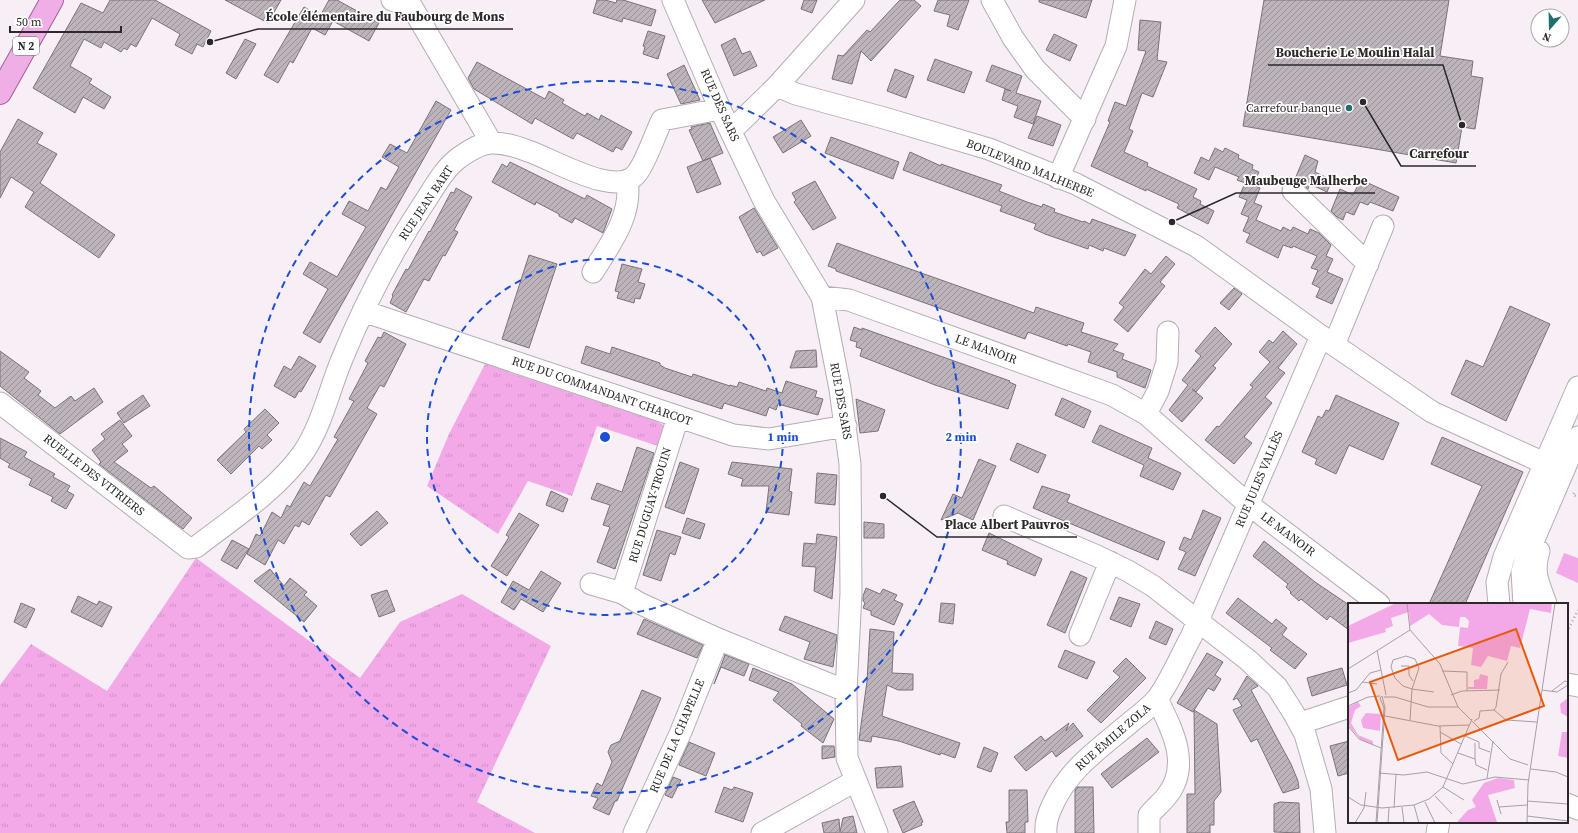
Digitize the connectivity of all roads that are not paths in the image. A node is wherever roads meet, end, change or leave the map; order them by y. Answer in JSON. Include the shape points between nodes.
{"nodes":[{"id":1,"x":52,"y":0,"type":"edge"},
{"id":2,"x":392,"y":0,"type":"edge"},
{"id":3,"x":673,"y":0,"type":"edge"},
{"id":4,"x":854,"y":0,"type":"edge"},
{"id":5,"x":992,"y":0,"type":"edge"},
{"id":6,"x":1124,"y":0,"type":"edge"},
{"id":7,"x":777,"y":86,"type":"junction"},
{"id":8,"x":0,"y":93,"type":"edge"},
{"id":9,"x":720,"y":109,"type":"junction"},
{"id":10,"x":1085,"y":119,"type":"junction"},
{"id":11,"x":731,"y":131,"type":"junction"},
{"id":12,"x":492,"y":142,"type":"junction"},
{"id":13,"x":1058,"y":178,"type":"junction"},
{"id":14,"x":627,"y":180,"type":"junction"},
{"id":15,"x":1293,"y":191,"type":"dead end"},
{"id":16,"x":1383,"y":226,"type":"dead end"},
{"id":17,"x":1368,"y":264,"type":"junction"},
{"id":18,"x":594,"y":272,"type":"dead end"},
{"id":19,"x":822,"y":297,"type":"junction"},
{"id":20,"x":363,"y":311,"type":"junction"},
{"id":21,"x":1168,"y":332,"type":"dead end"},
{"id":22,"x":1328,"y":340,"type":"junction"},
{"id":23,"x":1578,"y":387,"type":"edge"},
{"id":24,"x":0,"y":403,"type":"edge"},
{"id":25,"x":1578,"y":406,"type":"edge"},
{"id":26,"x":1146,"y":414,"type":"junction"},
{"id":27,"x":678,"y":417,"type":"junction"},
{"id":28,"x":846,"y":426,"type":"junction"},
{"id":29,"x":1578,"y":437,"type":"edge"},
{"id":30,"x":1578,"y":458,"type":"edge"},
{"id":31,"x":1544,"y":463,"type":"junction"},
{"id":32,"x":1248,"y":504,"type":"junction"},
{"id":33,"x":1004,"y":516,"type":"dead end"},
{"id":34,"x":188,"y":548,"type":"joint"},
{"id":35,"x":1110,"y":562,"type":"junction"},
{"id":36,"x":590,"y":584,"type":"dead end"},
{"id":37,"x":622,"y":593,"type":"junction"},
{"id":38,"x":1499,"y":600,"type":"edge"},
{"id":39,"x":1378,"y":603,"type":"edge"},
{"id":40,"x":1524,"y":603,"type":"edge"},
{"id":41,"x":1546,"y":603,"type":"edge"},
{"id":42,"x":1198,"y":622,"type":"junction"},
{"id":43,"x":1080,"y":635,"type":"dead end"},
{"id":44,"x":718,"y":638,"type":"junction"},
{"id":45,"x":1568,"y":684,"type":"edge"},
{"id":46,"x":1578,"y":686,"type":"edge"},
{"id":47,"x":846,"y":691,"type":"junction"},
{"id":48,"x":1157,"y":699,"type":"junction"},
{"id":49,"x":1348,"y":707,"type":"edge"},
{"id":50,"x":1300,"y":725,"type":"junction"},
{"id":51,"x":855,"y":781,"type":"junction"},
{"id":52,"x":1568,"y":805,"type":"edge"},
{"id":53,"x":1578,"y":810,"type":"edge"},
{"id":54,"x":1439,"y":823,"type":"edge"},
{"id":55,"x":634,"y":833,"type":"edge"},
{"id":56,"x":762,"y":833,"type":"edge"},
{"id":57,"x":877,"y":833,"type":"edge"},
{"id":58,"x":1046,"y":833,"type":"edge"},
{"id":59,"x":1149,"y":833,"type":"edge"},
{"id":60,"x":1324,"y":833,"type":"edge"},
{"id":61,"x":1437,"y":833,"type":"edge"}],
"edges":[{"from":1,"to":8,"type":"main road","number":"N 2"},
{"from":2,"to":12,"type":"street","via":[[412,7]]},
{"from":3,"to":9,"type":"street","name":"RUE DES SARS"},
{"from":4,"to":7,"type":"street"},
{"from":5,"to":10,"type":"street","via":[[1035,69]]},
{"from":6,"to":10,"type":"street","via":[[1116,46]]},
{"from":7,"to":11,"type":"street"},
{"from":7,"to":13,"type":"street","name":"BOULEVARD MALHERBE","via":[[796,94],[989,149]]},
{"from":9,"to":11,"type":"street","name":"RUE DES SARS"},
{"from":9,"to":14,"type":"street","via":[[662,120],[637,174]]},
{"from":10,"to":13,"type":"street"},
{"from":11,"to":19,"type":"street","name":"RUE DES SARS","via":[[764,200]]},
{"from":12,"to":14,"type":"street","via":[[529,151],[595,179],[616,182]]},
{"from":12,"to":20,"type":"street","name":"RUE JEAN BART","via":[[476,147],[444,172],[381,272]]},
{"from":13,"to":22,"type":"street","name":"BOULEVARD MALHERBE","via":[[1076,184],[1196,246]]},
{"from":14,"to":18,"type":"street","via":[[629,193],[624,219]]},
{"from":15,"to":17,"type":"street"},
{"from":16,"to":17,"type":"street","name":"RUE JULES VALLÈS"},
{"from":17,"to":22,"type":"street","name":"RUE JULES VALLÈS"},
{"from":19,"to":26,"type":"street","name":"LE MANOIR","via":[[850,300],[1069,378],[1112,395]]},
{"from":19,"to":28,"type":"street","name":"RUE DES SARS"},
{"from":20,"to":27,"type":"street","name":"RUE DU COMMANDANT CHARCOT"},
{"from":20,"to":34,"type":"street","name":"RUE JEAN BART","via":[[316,430],[302,453],[277,482],[237,516],[196,547]]},
{"from":21,"to":26,"type":"street","via":[[1167,362],[1158,391]]},
{"from":22,"to":31,"type":"street","name":"BOULEVARD MALHERBE","via":[[1432,412]]},
{"from":22,"to":32,"type":"street","name":"RUE JULES VALLÈS"},
{"from":23,"to":31,"type":"street"},
{"from":24,"to":34,"type":"street","name":"RUELLE DES VITRIERS"},
{"from":25,"to":38,"type":"street","via":[[1542,488]]},
{"from":26,"to":32,"type":"street","name":"LE MANOIR"},
{"from":27,"to":28,"type":"street","name":"RUE DU COMMANDANT CHARCOT","via":[[733,435],[769,439]]},
{"from":27,"to":37,"type":"street","name":"RUE DUGUAY-TROUIN"},
{"from":28,"to":47,"type":"street","name":"RUE DES SARS","via":[[850,464],[851,600]]},
{"from":29,"to":40,"type":"street","via":[[1526,558],[1522,572]]},
{"from":30,"to":41,"type":"street","via":[[1542,541],[1535,565]]},
{"from":31,"to":38,"type":"street","via":[[1504,557],[1498,582]]},
{"from":32,"to":39,"type":"street","name":"LE MANOIR"},
{"from":32,"to":42,"type":"street","name":"RUE JULES VALLÈS"},
{"from":33,"to":35,"type":"street"},
{"from":35,"to":42,"type":"street","via":[[1152,586]]},
{"from":35,"to":43,"type":"street"},
{"from":36,"to":37,"type":"street"},
{"from":37,"to":44,"type":"street"},
{"from":42,"to":48,"type":"street","name":"RUE ÉMILE ZOLA"},
{"from":42,"to":50,"type":"street","via":[[1248,660],[1277,687]]},
{"from":44,"to":47,"type":"street"},
{"from":44,"to":55,"type":"street","name":"RUE DE LA CHAPELLE","via":[[680,734]]},
{"from":45,"to":46,"type":"street"},
{"from":47,"to":51,"type":"street","name":"RUE DES SARS","via":[[847,758]]},
{"from":48,"to":58,"type":"street","name":"RUE ÉMILE ZOLA","via":[[1084,761],[1067,779],[1051,808]]},
{"from":48,"to":59,"type":"street","via":[[1169,720],[1177,747],[1179,767],[1176,780],[1167,796],[1149,814]]},
{"from":49,"to":50,"type":"street"},
{"from":50,"to":60,"type":"street","via":[[1321,790]]},
{"from":51,"to":56,"type":"street"},
{"from":51,"to":57,"type":"street","name":"RUE DES SARS"},
{"from":52,"to":53,"type":"street"},
{"from":54,"to":61,"type":"street"}]}
